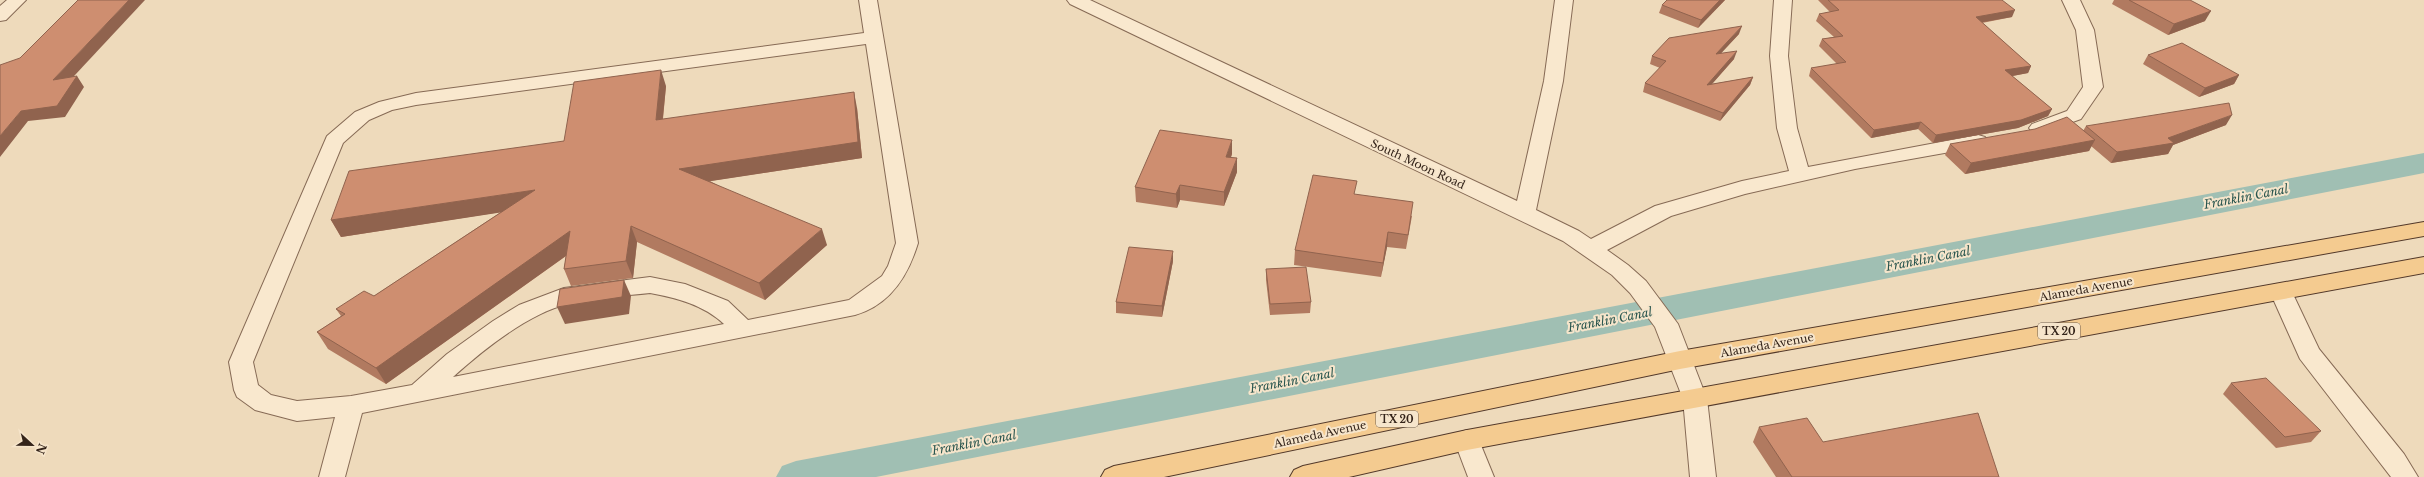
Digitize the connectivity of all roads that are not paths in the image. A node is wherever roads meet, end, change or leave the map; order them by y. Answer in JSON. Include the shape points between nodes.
{"nodes":[{"id":1,"x":17,"y":0,"type":"edge"},
{"id":2,"x":868,"y":0,"type":"edge"},
{"id":3,"x":1076,"y":0,"type":"edge"},
{"id":4,"x":1564,"y":0,"type":"edge"},
{"id":5,"x":1783,"y":0,"type":"edge"},
{"id":6,"x":2071,"y":0,"type":"edge"},
{"id":7,"x":0,"y":16,"type":"edge"},
{"id":8,"x":874,"y":37,"type":"junction"},
{"id":9,"x":2022,"y":134,"type":"edge"},
{"id":10,"x":1999,"y":138,"type":"edge"},
{"id":11,"x":1800,"y":175,"type":"junction"},
{"id":12,"x":1524,"y":214,"type":"junction"},
{"id":13,"x":2424,"y":229,"type":"edge"},
{"id":14,"x":1591,"y":249,"type":"junction"},
{"id":15,"x":2424,"y":265,"type":"edge"},
{"id":16,"x":2282,"y":292,"type":"junction"},
{"id":17,"x":743,"y":329,"type":"junction"},
{"id":18,"x":1676,"y":349,"type":"junction"},
{"id":19,"x":420,"y":393,"type":"junction"},
{"id":20,"x":1695,"y":399,"type":"junction"},
{"id":21,"x":351,"y":406,"type":"junction"},
{"id":22,"x":1467,"y":440,"type":"junction"},
{"id":23,"x":1337,"y":474,"type":"edge"},
{"id":24,"x":332,"y":477,"type":"edge"},
{"id":25,"x":1114,"y":477,"type":"edge"},
{"id":26,"x":1303,"y":477,"type":"edge"},
{"id":27,"x":1481,"y":477,"type":"edge"},
{"id":28,"x":1703,"y":477,"type":"edge"},
{"id":29,"x":2405,"y":477,"type":"edge"}],
"edges":[{"from":1,"to":7,"type":"street"},
{"from":2,"to":8,"type":"street"},
{"from":3,"to":12,"type":"street","name":"South Moon Road"},
{"from":4,"to":12,"type":"street","via":[[1543,139]]},
{"from":5,"to":11,"type":"street","via":[[1779,56],[1788,128]]},
{"from":6,"to":9,"type":"street","via":[[2085,30],[2093,87],[2074,115]]},
{"from":8,"to":17,"type":"street","via":[[907,243],[899,270],[884,290],[855,307]]},
{"from":8,"to":21,"type":"street","via":[[416,99],[386,106],[362,116],[334,140],[241,362],[246,390],[264,403],[297,411]]},
{"from":10,"to":11,"type":"street"},
{"from":11,"to":14,"type":"street","via":[[1742,188],[1663,211]]},
{"from":12,"to":14,"type":"street","name":"South Moon Road","via":[[1571,236]]},
{"from":13,"to":18,"type":"main road","name":"Alameda Avenue","number":"TX 20"},
{"from":14,"to":18,"type":"street","name":"South Moon Road","via":[[1638,287],[1666,324]]},
{"from":15,"to":16,"type":"main road","number":"TX 20"},
{"from":16,"to":20,"type":"main road","number":"TX 20"},
{"from":16,"to":29,"type":"street","via":[[2309,353]]},
{"from":17,"to":19,"type":"street"},
{"from":17,"to":19,"type":"street","via":[[720,307],[677,290],[650,285],[564,296],[527,310],[501,327],[456,360]]},
{"from":18,"to":20,"type":"street","name":"South Moon Road"},
{"from":18,"to":25,"type":"main road","name":"Alameda Avenue","number":"TX 20"},
{"from":19,"to":21,"type":"street"},
{"from":20,"to":22,"type":"main road","number":"TX 20"},
{"from":20,"to":28,"type":"street","name":"South Moon Road"},
{"from":21,"to":24,"type":"street"},
{"from":22,"to":23,"type":"main road","number":"TX 20"},
{"from":22,"to":27,"type":"street"},
{"from":23,"to":26,"type":"main road","number":"TX 20"}]}
